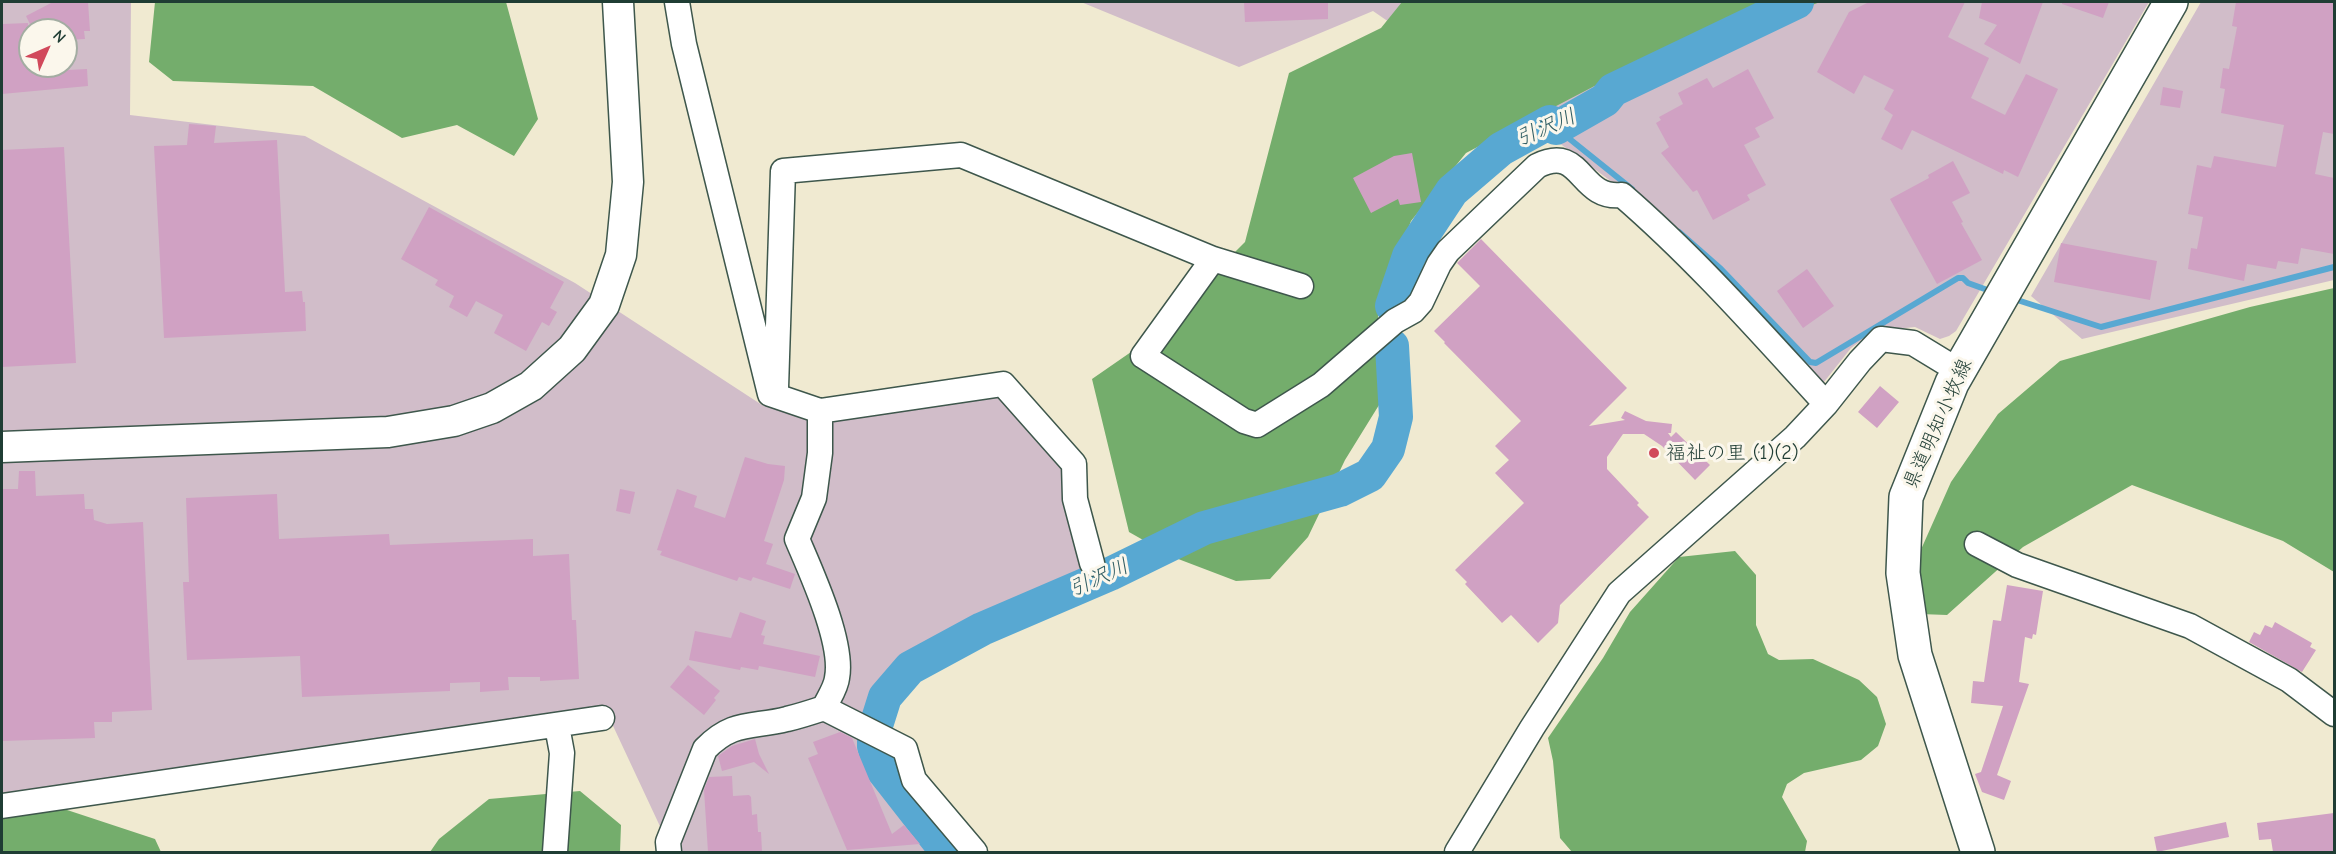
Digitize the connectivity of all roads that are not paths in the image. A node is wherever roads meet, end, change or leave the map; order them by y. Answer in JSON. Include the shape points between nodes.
{"nodes":[{"id":1,"x":618,"y":2,"type":"edge"},
{"id":2,"x":677,"y":2,"type":"edge"},
{"id":3,"x":2171,"y":2,"type":"edge"},
{"id":4,"x":1213,"y":259,"type":"junction"},
{"id":5,"x":1301,"y":286,"type":"dead end"},
{"id":6,"x":1959,"y":371,"type":"junction"},
{"id":7,"x":776,"y":397,"type":"junction"},
{"id":8,"x":1826,"y":404,"type":"junction"},
{"id":9,"x":820,"y":411,"type":"junction"},
{"id":10,"x":2,"y":447,"type":"edge"},
{"id":11,"x":1977,"y":544,"type":"dead end"},
{"id":12,"x":1092,"y":563,"type":"dead end"},
{"id":13,"x":824,"y":708,"type":"junction"},
{"id":14,"x":2334,"y":714,"type":"edge"},
{"id":15,"x":602,"y":718,"type":"dead end"},
{"id":16,"x":557,"y":726,"type":"junction"},
{"id":17,"x":2,"y":806,"type":"edge"},
{"id":18,"x":555,"y":852,"type":"edge"},
{"id":19,"x":669,"y":852,"type":"edge"},
{"id":20,"x":975,"y":852,"type":"edge"},
{"id":21,"x":1457,"y":852,"type":"edge"},
{"id":22,"x":1977,"y":852,"type":"edge"}],
"edges":[{"from":1,"to":10,"type":"street","via":[[628,182],[621,255],[604,305],[572,350],[531,386],[492,408],[454,421],[388,432]]},
{"from":2,"to":7,"type":"street","via":[[770,394]]},
{"from":3,"to":6,"type":"main road","name":"県道明知小牧線"},
{"from":4,"to":5,"type":"street"},
{"from":4,"to":7,"type":"street","via":[[962,154],[783,171]]},
{"from":4,"to":8,"type":"street","via":[[1143,356],[1244,421],[1257,425],[1321,385],[1395,321],[1413,311],[1448,251],[1537,166],[1561,159],[1595,189],[1609,196],[1622,195],[1656,225],[1703,270]]},
{"from":6,"to":8,"type":"street","via":[[1913,342],[1881,339]]},
{"from":6,"to":22,"type":"main road","name":"県道明知小牧線","via":[[1906,497],[1903,573],[1916,655]]},
{"from":7,"to":9,"type":"street"},
{"from":8,"to":21,"type":"street","via":[[1618,593]]},
{"from":9,"to":12,"type":"street","via":[[1003,384],[1074,464],[1076,499]]},
{"from":9,"to":13,"type":"street","via":[[814,498],[797,540],[819,590],[836,651],[837,678]]},
{"from":11,"to":14,"type":"street","via":[[2017,565],[2190,626],[2289,680]]},
{"from":13,"to":19,"type":"street","via":[[786,720],[734,728],[716,737],[705,749],[668,842]]},
{"from":13,"to":20,"type":"street","via":[[905,749],[914,780]]},
{"from":15,"to":16,"type":"street"},
{"from":16,"to":17,"type":"street"},
{"from":16,"to":18,"type":"street","via":[[562,753]]}]}
